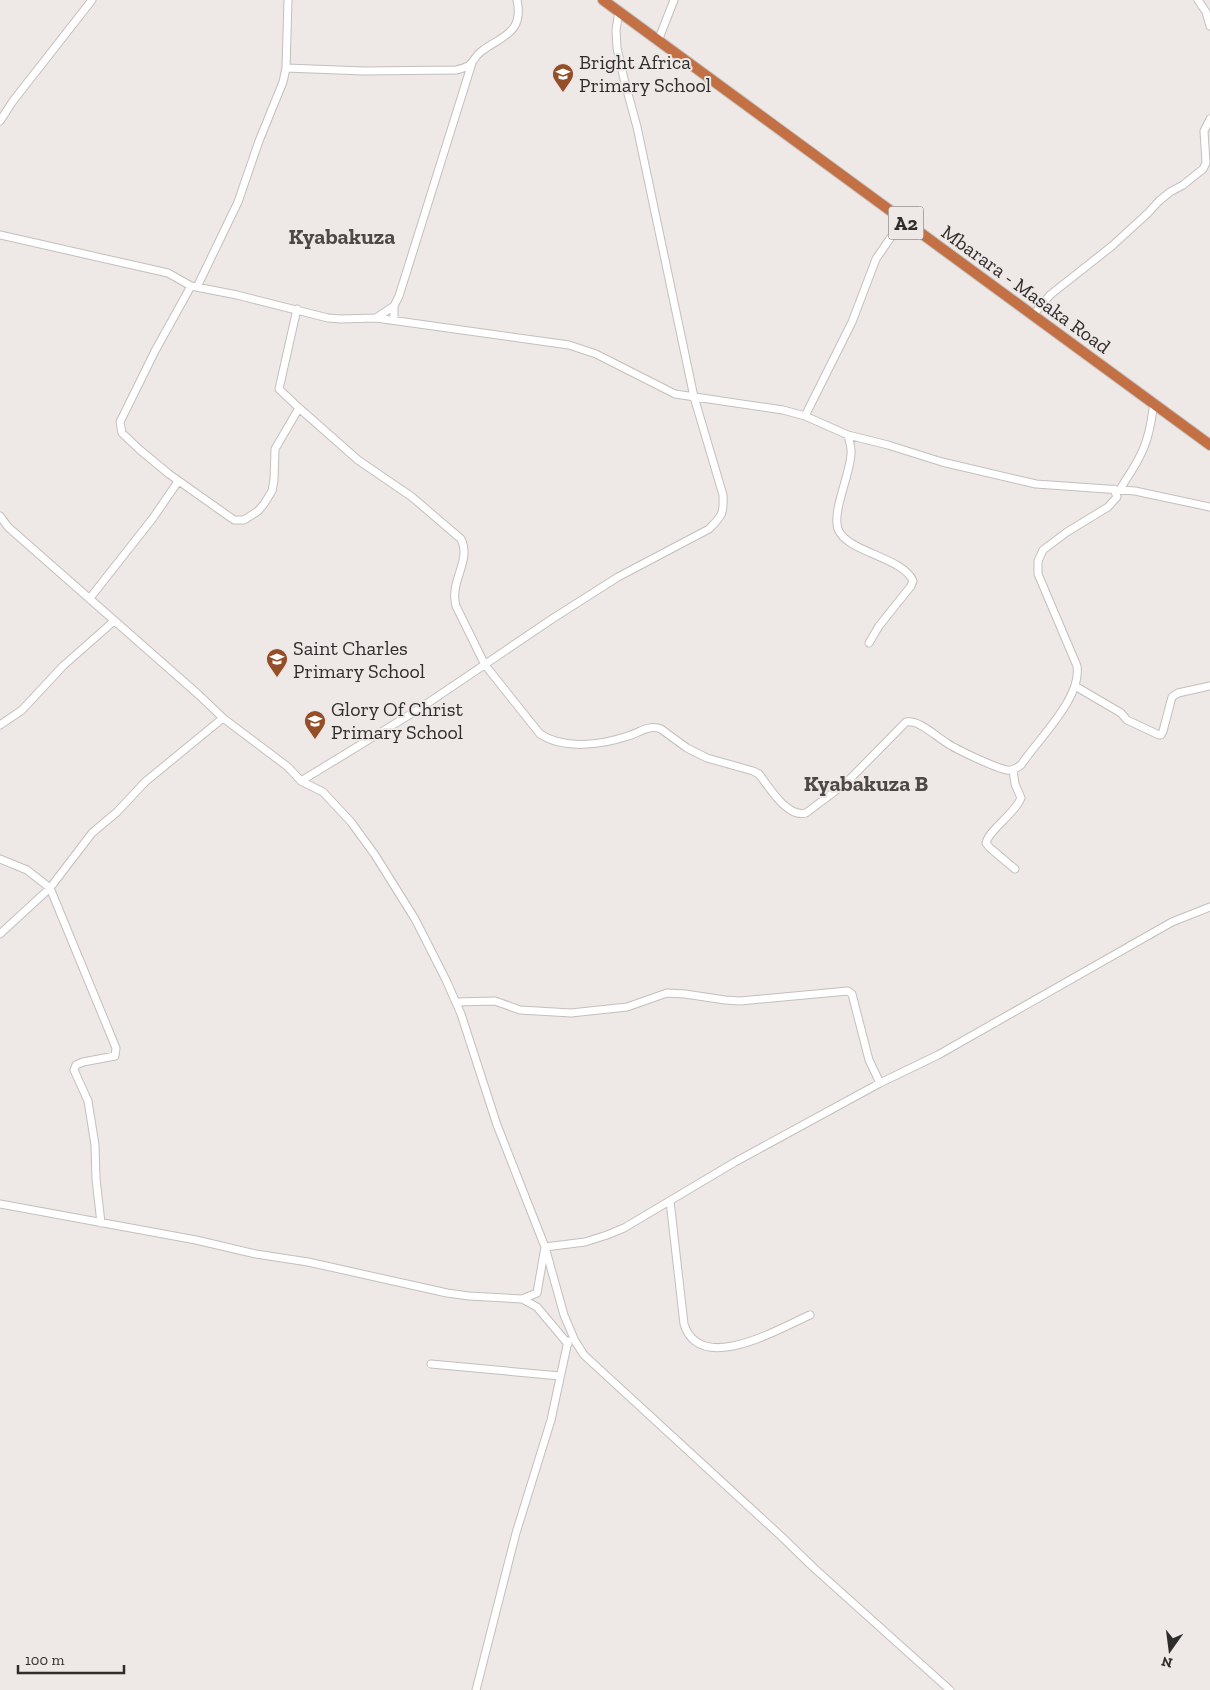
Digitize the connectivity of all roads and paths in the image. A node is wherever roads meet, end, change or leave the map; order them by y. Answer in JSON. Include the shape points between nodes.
{"nodes":[{"id":1,"x":92,"y":0,"type":"edge"},
{"id":2,"x":288,"y":0,"type":"edge"},
{"id":3,"x":517,"y":0,"type":"edge"},
{"id":4,"x":603,"y":0,"type":"edge"},
{"id":5,"x":674,"y":0,"type":"edge"},
{"id":6,"x":1198,"y":0,"type":"edge"},
{"id":7,"x":619,"y":11,"type":"junction"},
{"id":8,"x":1210,"y":26,"type":"edge"},
{"id":9,"x":658,"y":41,"type":"junction"},
{"id":10,"x":472,"y":63,"type":"junction"},
{"id":11,"x":286,"y":68,"type":"junction"},
{"id":12,"x":1210,"y":119,"type":"edge"},
{"id":13,"x":0,"y":121,"type":"edge"},
{"id":14,"x":902,"y":220,"type":"junction"},
{"id":15,"x":0,"y":235,"type":"edge"},
{"id":16,"x":194,"y":287,"type":"junction"},
{"id":17,"x":394,"y":306,"type":"junction"},
{"id":18,"x":297,"y":309,"type":"junction"},
{"id":19,"x":1033,"y":315,"type":"junction"},
{"id":20,"x":376,"y":318,"type":"junction"},
{"id":21,"x":394,"y":320,"type":"junction"},
{"id":22,"x":694,"y":397,"type":"junction"},
{"id":23,"x":1154,"y":403,"type":"junction"},
{"id":24,"x":299,"y":408,"type":"junction"},
{"id":25,"x":805,"y":416,"type":"junction"},
{"id":26,"x":848,"y":435,"type":"junction"},
{"id":27,"x":1210,"y":446,"type":"edge"},
{"id":28,"x":176,"y":478,"type":"junction"},
{"id":29,"x":1117,"y":489,"type":"junction"},
{"id":30,"x":1210,"y":507,"type":"edge"},
{"id":31,"x":0,"y":516,"type":"edge"},
{"id":32,"x":90,"y":598,"type":"junction"},
{"id":33,"x":114,"y":621,"type":"junction"},
{"id":34,"x":869,"y":643,"type":"dead end"},
{"id":35,"x":485,"y":665,"type":"junction"},
{"id":36,"x":1075,"y":686,"type":"junction"},
{"id":37,"x":1210,"y":686,"type":"edge"},
{"id":38,"x":223,"y":718,"type":"junction"},
{"id":39,"x":0,"y":724,"type":"edge"},
{"id":40,"x":1013,"y":770,"type":"junction"},
{"id":41,"x":301,"y":781,"type":"junction"},
{"id":42,"x":0,"y":859,"type":"edge"},
{"id":43,"x":1015,"y":869,"type":"dead end"},
{"id":44,"x":50,"y":888,"type":"junction"},
{"id":45,"x":1210,"y":907,"type":"edge"},
{"id":46,"x":0,"y":934,"type":"edge"},
{"id":47,"x":456,"y":1002,"type":"junction"},
{"id":48,"x":880,"y":1083,"type":"junction"},
{"id":49,"x":670,"y":1201,"type":"junction"},
{"id":50,"x":0,"y":1204,"type":"edge"},
{"id":51,"x":101,"y":1222,"type":"junction"},
{"id":52,"x":545,"y":1247,"type":"junction"},
{"id":53,"x":522,"y":1299,"type":"junction"},
{"id":54,"x":810,"y":1315,"type":"dead end"},
{"id":55,"x":569,"y":1328,"type":"junction"},
{"id":56,"x":568,"y":1344,"type":"junction"},
{"id":57,"x":430,"y":1364,"type":"dead end"},
{"id":58,"x":560,"y":1376,"type":"junction"},
{"id":59,"x":476,"y":1690,"type":"edge"},
{"id":60,"x":950,"y":1690,"type":"edge"}],
"edges":[{"from":1,"to":13,"type":"street"},
{"from":2,"to":11,"type":"street"},
{"from":3,"to":10,"type":"street","via":[[518,15],[510,32],[481,51]]},
{"from":4,"to":7,"type":"highway","name":"Mbarara - Masaka Road","number":"A2"},
{"from":5,"to":9,"type":"street"},
{"from":6,"to":8,"type":"street"},
{"from":7,"to":9,"type":"highway","name":"Mbarara - Masaka Road","number":"A2"},
{"from":7,"to":22,"type":"street","via":[[616,30],[624,79]]},
{"from":9,"to":14,"type":"highway","name":"Mbarara - Masaka Road","number":"A2"},
{"from":10,"to":11,"type":"street","via":[[467,68],[456,70]]},
{"from":10,"to":17,"type":"street"},
{"from":11,"to":16,"type":"street","via":[[238,202]]},
{"from":12,"to":19,"type":"street","via":[[1204,131],[1204,169],[1164,197],[1112,246],[1050,295]]},
{"from":14,"to":19,"type":"highway","name":"Mbarara - Masaka Road","number":"A2"},
{"from":14,"to":25,"type":"street","via":[[876,259],[852,322]]},
{"from":15,"to":16,"type":"street","via":[[168,273]]},
{"from":16,"to":18,"type":"street"},
{"from":16,"to":28,"type":"street","via":[[155,351],[120,422],[122,434]]},
{"from":17,"to":20,"type":"street"},
{"from":17,"to":21,"type":"street"},
{"from":18,"to":20,"type":"street","via":[[335,319]]},
{"from":18,"to":24,"type":"street","via":[[279,389]]},
{"from":19,"to":23,"type":"highway","name":"Mbarara - Masaka Road","number":"A2"},
{"from":20,"to":21,"type":"street"},
{"from":21,"to":22,"type":"street","via":[[569,345],[596,354],[675,394]]},
{"from":22,"to":25,"type":"street"},
{"from":22,"to":35,"type":"street","via":[[723,495],[724,510],[720,518],[709,529],[618,577]]},
{"from":23,"to":27,"type":"highway","name":"Mbarara - Masaka Road","number":"A2"},
{"from":23,"to":29,"type":"street","via":[[1148,436],[1138,462]]},
{"from":24,"to":28,"type":"street","via":[[275,449],[272,490],[258,511],[244,520],[230,519]]},
{"from":24,"to":35,"type":"street","via":[[358,460],[412,496],[460,539],[464,553],[453,597]]},
{"from":25,"to":26,"type":"street"},
{"from":26,"to":29,"type":"street","via":[[1036,484]]},
{"from":26,"to":34,"type":"street","via":[[852,452],[839,504],[838,530],[847,540],[903,570],[913,581]]},
{"from":28,"to":32,"type":"street","via":[[178,483],[153,518]]},
{"from":29,"to":30,"type":"street"},
{"from":29,"to":36,"type":"street","via":[[1117,497],[1112,504],[1043,550],[1038,566],[1038,574],[1077,666]]},
{"from":31,"to":32,"type":"street","via":[[8,527]]},
{"from":32,"to":33,"type":"street"},
{"from":33,"to":38,"type":"street"},
{"from":33,"to":39,"type":"street","via":[[22,710]]},
{"from":35,"to":40,"type":"street","via":[[548,740],[578,744],[606,741],[656,727],[706,758],[759,774],[784,806],[795,814],[806,813],[846,783],[906,722],[914,722],[956,749]]},
{"from":35,"to":41,"type":"street"},
{"from":36,"to":37,"type":"street","via":[[1121,713],[1127,720],[1159,735],[1164,731],[1172,697]]},
{"from":36,"to":40,"type":"street","via":[[1057,718]]},
{"from":38,"to":41,"type":"street","via":[[288,767]]},
{"from":38,"to":44,"type":"street","via":[[145,782],[92,833]]},
{"from":40,"to":43,"type":"street","via":[[1021,798],[988,836],[986,843]]},
{"from":41,"to":47,"type":"street","via":[[323,792],[375,855],[415,919]]},
{"from":42,"to":44,"type":"street","via":[[26,870]]},
{"from":44,"to":46,"type":"street"},
{"from":44,"to":51,"type":"street","via":[[116,1048],[114,1056],[83,1062],[74,1070],[88,1101]]},
{"from":45,"to":48,"type":"street","via":[[1172,922],[938,1055]]},
{"from":47,"to":48,"type":"street","via":[[495,1001],[520,1010],[571,1014],[627,1007],[668,993],[740,1001],[848,991],[852,994],[869,1060]]},
{"from":47,"to":52,"type":"street","via":[[496,1125]]},
{"from":48,"to":49,"type":"street"},
{"from":49,"to":52,"type":"street","via":[[607,1235],[585,1242]]},
{"from":49,"to":54,"type":"street","via":[[684,1324],[692,1337],[702,1344],[728,1348]]},
{"from":50,"to":51,"type":"street"},
{"from":51,"to":53,"type":"street","via":[[447,1293]]},
{"from":52,"to":53,"type":"street","via":[[537,1293]]},
{"from":52,"to":55,"type":"street"},
{"from":53,"to":56,"type":"street","via":[[537,1307]]},
{"from":55,"to":56,"type":"street"},
{"from":55,"to":60,"type":"street","via":[[584,1355],[598,1369]]},
{"from":56,"to":58,"type":"street"},
{"from":57,"to":58,"type":"street"},
{"from":58,"to":59,"type":"street","via":[[551,1420],[516,1533]]}]}
